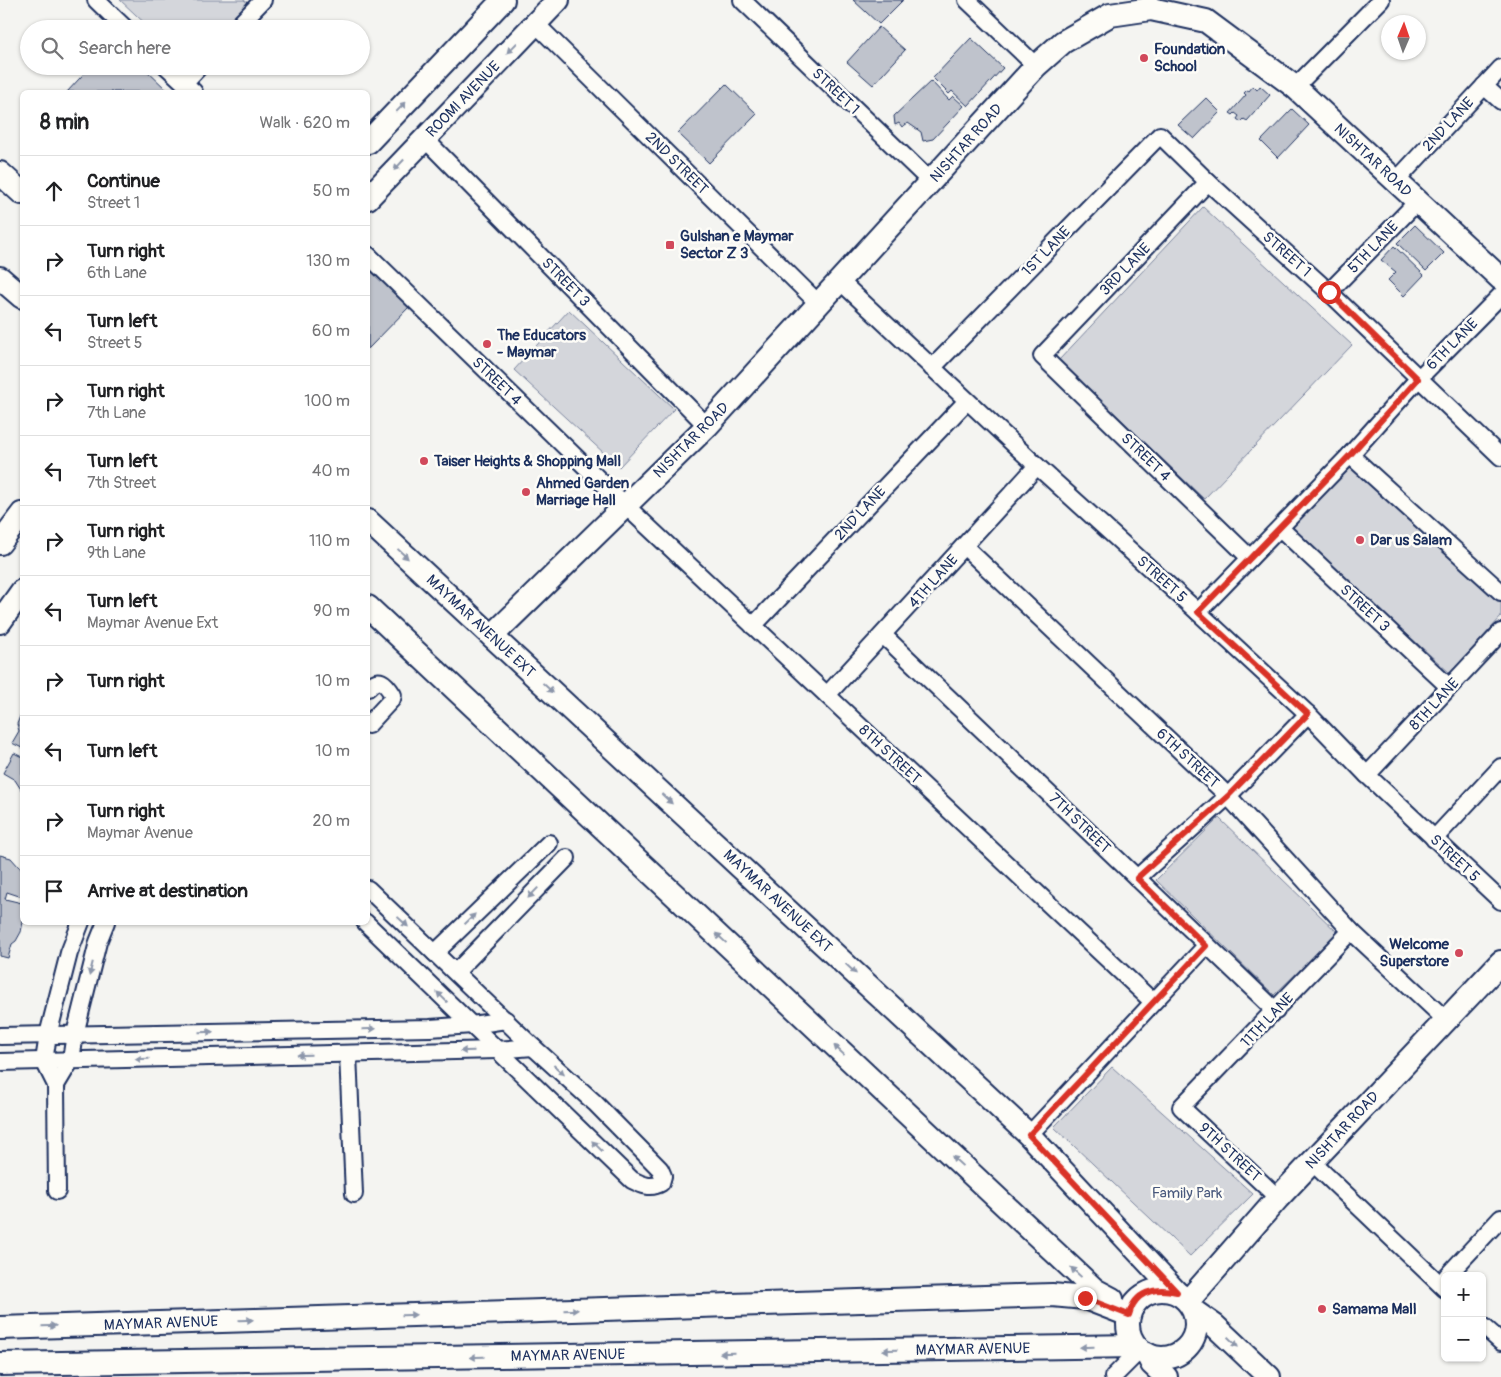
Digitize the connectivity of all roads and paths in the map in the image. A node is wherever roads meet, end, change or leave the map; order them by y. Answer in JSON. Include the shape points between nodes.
{"nodes":[{"id":1,"x":96,"y":0,"type":"edge"},
{"id":2,"x":262,"y":0,"type":"edge"},
{"id":3,"x":503,"y":0,"type":"edge"},
{"id":4,"x":558,"y":0,"type":"edge"},
{"id":5,"x":742,"y":0,"type":"edge"},
{"id":6,"x":967,"y":0,"type":"edge"},
{"id":7,"x":1381,"y":0,"type":"edge"},
{"id":8,"x":117,"y":20,"type":"edge"},
{"id":9,"x":243,"y":20,"type":"edge"},
{"id":10,"x":536,"y":24,"type":"junction"},
{"id":11,"x":1036,"y":66,"type":"junction"},
{"id":12,"x":1501,"y":68,"type":"edge"},
{"id":13,"x":175,"y":75,"type":"edge"},
{"id":14,"x":196,"y":75,"type":"edge"},
{"id":15,"x":1484,"y":86,"type":"junction"},
{"id":16,"x":1295,"y":87,"type":"junction"},
{"id":17,"x":189,"y":88,"type":"edge"},
{"id":18,"x":1501,"y":101,"type":"edge"},
{"id":19,"x":1160,"y":135,"type":"joint"},
{"id":20,"x":424,"y":138,"type":"junction"},
{"id":21,"x":370,"y":140,"type":"edge"},
{"id":22,"x":0,"y":173,"type":"edge"},
{"id":23,"x":1396,"y":181,"type":"junction"},
{"id":24,"x":931,"y":182,"type":"junction"},
{"id":25,"x":1208,"y":182,"type":"junction"},
{"id":26,"x":20,"y":191,"type":"edge"},
{"id":27,"x":370,"y":196,"type":"edge"},
{"id":28,"x":1418,"y":201,"type":"junction"},
{"id":29,"x":370,"y":257,"type":"edge"},
{"id":30,"x":0,"y":278,"type":"edge"},
{"id":31,"x":1501,"y":279,"type":"edge"},
{"id":32,"x":840,"y":281,"type":"junction"},
{"id":33,"x":1329,"y":292,"type":"junction"},
{"id":34,"x":20,"y":295,"type":"edge"},
{"id":35,"x":1501,"y":295,"type":"edge"},
{"id":36,"x":818,"y":303,"type":"junction"},
{"id":37,"x":1042,"y":356,"type":"joint"},
{"id":38,"x":932,"y":368,"type":"junction"},
{"id":39,"x":1418,"y":379,"type":"junction"},
{"id":40,"x":967,"y":400,"type":"junction"},
{"id":41,"x":707,"y":426,"type":"junction"},
{"id":42,"x":1350,"y":455,"type":"junction"},
{"id":43,"x":1501,"y":457,"type":"edge"},
{"id":44,"x":1037,"y":466,"type":"junction"},
{"id":45,"x":626,"y":506,"type":"junction"},
{"id":46,"x":20,"y":517,"type":"edge"},
{"id":47,"x":370,"y":523,"type":"edge"},
{"id":48,"x":1280,"y":528,"type":"junction"},
{"id":49,"x":0,"y":543,"type":"edge"},
{"id":50,"x":964,"y":546,"type":"junction"},
{"id":51,"x":1250,"y":558,"type":"junction"},
{"id":52,"x":1501,"y":592,"type":"edge"},
{"id":53,"x":20,"y":594,"type":"edge"},
{"id":54,"x":370,"y":609,"type":"edge"},
{"id":55,"x":1198,"y":612,"type":"junction"},
{"id":56,"x":0,"y":622,"type":"edge"},
{"id":57,"x":753,"y":626,"type":"junction"},
{"id":58,"x":1501,"y":632,"type":"edge"},
{"id":59,"x":883,"y":635,"type":"junction"},
{"id":60,"x":492,"y":636,"type":"junction"},
{"id":61,"x":370,"y":686,"type":"edge"},
{"id":62,"x":1449,"y":687,"type":"junction"},
{"id":63,"x":827,"y":695,"type":"junction"},
{"id":64,"x":1308,"y":714,"type":"junction"},
{"id":65,"x":370,"y":723,"type":"edge"},
{"id":66,"x":1501,"y":768,"type":"edge"},
{"id":67,"x":1367,"y":775,"type":"junction"},
{"id":68,"x":1228,"y":796,"type":"junction"},
{"id":69,"x":1434,"y":839,"type":"junction"},
{"id":70,"x":549,"y":843,"type":"dead end"},
{"id":71,"x":567,"y":858,"type":"dead end"},
{"id":72,"x":1137,"y":878,"type":"junction"},
{"id":73,"x":370,"y":891,"type":"edge"},
{"id":74,"x":1501,"y":901,"type":"edge"},
{"id":75,"x":79,"y":925,"type":"edge"},
{"id":76,"x":105,"y":925,"type":"edge"},
{"id":77,"x":368,"y":925,"type":"edge"},
{"id":78,"x":1351,"y":931,"type":"junction"},
{"id":79,"x":1206,"y":946,"type":"junction"},
{"id":80,"x":435,"y":953,"type":"junction"},
{"id":81,"x":1501,"y":962,"type":"edge"},
{"id":82,"x":456,"y":972,"type":"junction"},
{"id":83,"x":1153,"y":1002,"type":"junction"},
{"id":84,"x":1276,"y":1011,"type":"junction"},
{"id":85,"x":506,"y":1020,"type":"junction"},
{"id":86,"x":1446,"y":1020,"type":"junction"},
{"id":87,"x":472,"y":1025,"type":"junction"},
{"id":88,"x":75,"y":1034,"type":"junction"},
{"id":89,"x":48,"y":1035,"type":"junction"},
{"id":90,"x":0,"y":1036,"type":"edge"},
{"id":91,"x":533,"y":1047,"type":"junction"},
{"id":92,"x":498,"y":1050,"type":"junction"},
{"id":93,"x":348,"y":1054,"type":"junction"},
{"id":94,"x":71,"y":1060,"type":"junction"},
{"id":95,"x":44,"y":1061,"type":"junction"},
{"id":96,"x":0,"y":1062,"type":"edge"},
{"id":97,"x":56,"y":1085,"type":"junction"},
{"id":98,"x":1181,"y":1107,"type":"joint"},
{"id":99,"x":1029,"y":1135,"type":"junction"},
{"id":100,"x":1312,"y":1162,"type":"junction"},
{"id":101,"x":57,"y":1191,"type":"dead end"},
{"id":102,"x":354,"y":1194,"type":"dead end"},
{"id":103,"x":1278,"y":1198,"type":"junction"},
{"id":104,"x":1501,"y":1218,"type":"edge"},
{"id":105,"x":1453,"y":1272,"type":"edge"},
{"id":106,"x":1441,"y":1279,"type":"edge"},
{"id":107,"x":1186,"y":1302,"type":"junction"},
{"id":108,"x":1130,"y":1312,"type":"junction"},
{"id":109,"x":0,"y":1328,"type":"edge"},
{"id":110,"x":1486,"y":1328,"type":"edge"},
{"id":111,"x":1501,"y":1342,"type":"edge"},
{"id":112,"x":1141,"y":1350,"type":"junction"},
{"id":113,"x":0,"y":1364,"type":"edge"},
{"id":114,"x":1113,"y":1377,"type":"edge"},
{"id":115,"x":1166,"y":1377,"type":"edge"},
{"id":116,"x":1269,"y":1377,"type":"edge"}],
"edges":[{"from":1,"to":8,"type":"street"},
{"from":2,"to":9,"type":"street"},
{"from":21,"to":3,"type":"main road","one_way":true},
{"from":4,"to":10,"type":"main road","name":"ROOMI AVENUE"},
{"from":5,"to":24,"type":"street","name":"STREET 1"},
{"from":6,"to":11,"type":"street"},
{"from":7,"to":16,"type":"street"},
{"from":10,"to":20,"type":"main road","name":"ROOMI AVENUE","one_way":true},
{"from":10,"to":36,"type":"street","name":"2ND STREET"},
{"from":11,"to":16,"type":"main road","name":"NISHTAR ROAD","via":[[1063,42],[1110,15],[1151,9],[1206,21]]},
{"from":11,"to":24,"type":"main road","name":"NISHTAR ROAD"},
{"from":12,"to":15,"type":"street","name":"2ND LANE"},
{"from":13,"to":17,"type":"street"},
{"from":14,"to":17,"type":"street"},
{"from":15,"to":18,"type":"street"},
{"from":15,"to":23,"type":"street","name":"2ND LANE"},
{"from":16,"to":23,"type":"main road","name":"NISHTAR ROAD"},
{"from":19,"to":25,"type":"street","name":"STREET 1"},
{"from":19,"to":38,"type":"street","name":"1ST LANE"},
{"from":20,"to":27,"type":"main road","name":"ROOMI AVENUE","one_way":true},
{"from":20,"to":41,"type":"street","name":"STREET 3"},
{"from":22,"to":26,"type":"main road"},
{"from":23,"to":28,"type":"main road","name":"NISHTAR ROAD"},
{"from":24,"to":32,"type":"main road","name":"NISHTAR ROAD"},
{"from":25,"to":33,"type":"street","name":"STREET 1"},
{"from":25,"to":37,"type":"street","name":"3RD LANE"},
{"from":28,"to":31,"type":"main road","name":"NISHTAR ROAD"},
{"from":28,"to":33,"type":"street","name":"5TH LANE"},
{"from":29,"to":45,"type":"street","name":"STREET 4"},
{"from":30,"to":34,"type":"main road"},
{"from":32,"to":36,"type":"main road","name":"NISHTAR ROAD"},
{"from":32,"to":38,"type":"street","name":"STREET 5"},
{"from":33,"to":39,"type":"street","name":"STREET 1"},
{"from":35,"to":39,"type":"street","name":"6TH LANE"},
{"from":36,"to":41,"type":"main road","name":"NISHTAR ROAD"},
{"from":37,"to":51,"type":"street","name":"STREET 4"},
{"from":38,"to":40,"type":"street","name":"STREET 5"},
{"from":39,"to":42,"type":"street","name":"6TH LANE"},
{"from":39,"to":43,"type":"street","name":"STREET 1"},
{"from":40,"to":44,"type":"street","name":"STREET 5"},
{"from":40,"to":57,"type":"street","name":"2ND LANE"},
{"from":41,"to":45,"type":"main road","name":"NISHTAR ROAD"},
{"from":42,"to":48,"type":"street","name":"6TH LANE"},
{"from":42,"to":52,"type":"street"},
{"from":44,"to":50,"type":"street","name":"4TH LANE"},
{"from":44,"to":55,"type":"street","name":"STREET 5"},
{"from":45,"to":57,"type":"street","name":"8TH STREET"},
{"from":45,"to":60,"type":"main road","name":"NISHTAR ROAD"},
{"from":46,"to":49,"type":"main road"},
{"from":47,"to":60,"type":"main road","name":"MAYMAR AVENUE EXT","one_way":true},
{"from":48,"to":51,"type":"street","name":"6TH LANE"},
{"from":48,"to":62,"type":"street","name":"STREET 3"},
{"from":50,"to":59,"type":"street","name":"4TH LANE"},
{"from":50,"to":68,"type":"street","name":"6TH STREET"},
{"from":51,"to":55,"type":"street","name":"6TH LANE"},
{"from":53,"to":56,"type":"main road"},
{"from":108,"to":54,"type":"main road","one_way":true,"via":[[1095,1290]]},
{"from":55,"to":64,"type":"street","name":"STREET 5"},
{"from":57,"to":63,"type":"street","name":"8TH STREET"},
{"from":58,"to":62,"type":"street","name":"8TH LANE"},
{"from":59,"to":63,"type":"street","name":"4TH LANE"},
{"from":59,"to":72,"type":"street","name":"7TH STREET"},
{"from":60,"to":99,"type":"main road","name":"MAYMAR AVENUE EXT","one_way":true},
{"from":61,"to":65,"type":"street","via":[[377,680],[393,695]]},
{"from":62,"to":67,"type":"street","name":"8TH LANE"},
{"from":63,"to":83,"type":"street","name":"8TH STREET"},
{"from":64,"to":67,"type":"street","name":"STREET 5"},
{"from":64,"to":68,"type":"street"},
{"from":66,"to":69,"type":"street"},
{"from":67,"to":69,"type":"street","name":"STREET 5"},
{"from":68,"to":72,"type":"street"},
{"from":68,"to":78,"type":"street","name":"6TH STREET"},
{"from":69,"to":74,"type":"street","name":"STREET 5"},
{"from":80,"to":70,"type":"street","one_way":true},
{"from":71,"to":82,"type":"street","one_way":true},
{"from":72,"to":79,"type":"street","name":"7TH STREET"},
{"from":73,"to":80,"type":"street","one_way":true},
{"from":75,"to":89,"type":"street"},
{"from":76,"to":88,"type":"street","one_way":true},
{"from":87,"to":77,"type":"street","one_way":true},
{"from":78,"to":84,"type":"street","name":"11TH LANE"},
{"from":78,"to":86,"type":"street","name":"6TH STREET"},
{"from":79,"to":83,"type":"street"},
{"from":79,"to":84,"type":"street","name":"7TH STREET"},
{"from":80,"to":82,"type":"street"},
{"from":81,"to":86,"type":"main road","name":"NISHTAR ROAD"},
{"from":82,"to":85,"type":"street"},
{"from":83,"to":99,"type":"street"},
{"from":84,"to":98,"type":"street","name":"11TH LANE"},
{"from":85,"to":87,"type":"street"},
{"from":85,"to":91,"type":"street"},
{"from":86,"to":100,"type":"main road","name":"NISHTAR ROAD"},
{"from":88,"to":87,"type":"street","one_way":true},
{"from":87,"to":92,"type":"street"},
{"from":88,"to":89,"type":"street"},
{"from":88,"to":94,"type":"street"},
{"from":89,"to":90,"type":"street"},
{"from":89,"to":95,"type":"street"},
{"from":91,"to":92,"type":"street"},
{"from":91,"to":92,"type":"street","one_way":true,"via":[[595,1103],[660,1169],[661,1182],[648,1186],[632,1180]]},
{"from":92,"to":93,"type":"street","one_way":true},
{"from":93,"to":94,"type":"street","one_way":true},
{"from":93,"to":102,"type":"street"},
{"from":94,"to":95,"type":"street"},
{"from":94,"to":97,"type":"street"},
{"from":95,"to":96,"type":"street"},
{"from":95,"to":97,"type":"street"},
{"from":97,"to":101,"type":"street"},
{"from":98,"to":103,"type":"street","name":"9TH STREET"},
{"from":99,"to":107,"type":"main road","name":"MAYMAR AVENUE EXT"},
{"from":100,"to":103,"type":"main road","name":"NISHTAR ROAD"},
{"from":100,"to":106,"type":"street"},
{"from":103,"to":107,"type":"main road","name":"NISHTAR ROAD"},
{"from":104,"to":105,"type":"street"},
{"from":107,"to":108,"type":"main road","via":[[1164,1289],[1150,1291],[1139,1298]]},
{"from":107,"to":112,"type":"main road","via":[[1196,1326],[1193,1339],[1185,1349],[1173,1356],[1160,1358]]},
{"from":107,"to":116,"type":"main road","name":"MAYMAR AVENUE EXT","one_way":true},
{"from":109,"to":108,"type":"main road","name":"MAYMAR AVENUE","one_way":true,"via":[[1052,1295],[1085,1298]]},
{"from":108,"to":112,"type":"main road","via":[[1127,1322],[1129,1335]]},
{"from":110,"to":111,"type":"street"},
{"from":112,"to":113,"type":"main road","name":"MAYMAR AVENUE","one_way":true},
{"from":112,"to":114,"type":"street"},
{"from":112,"to":115,"type":"main road"}]}
